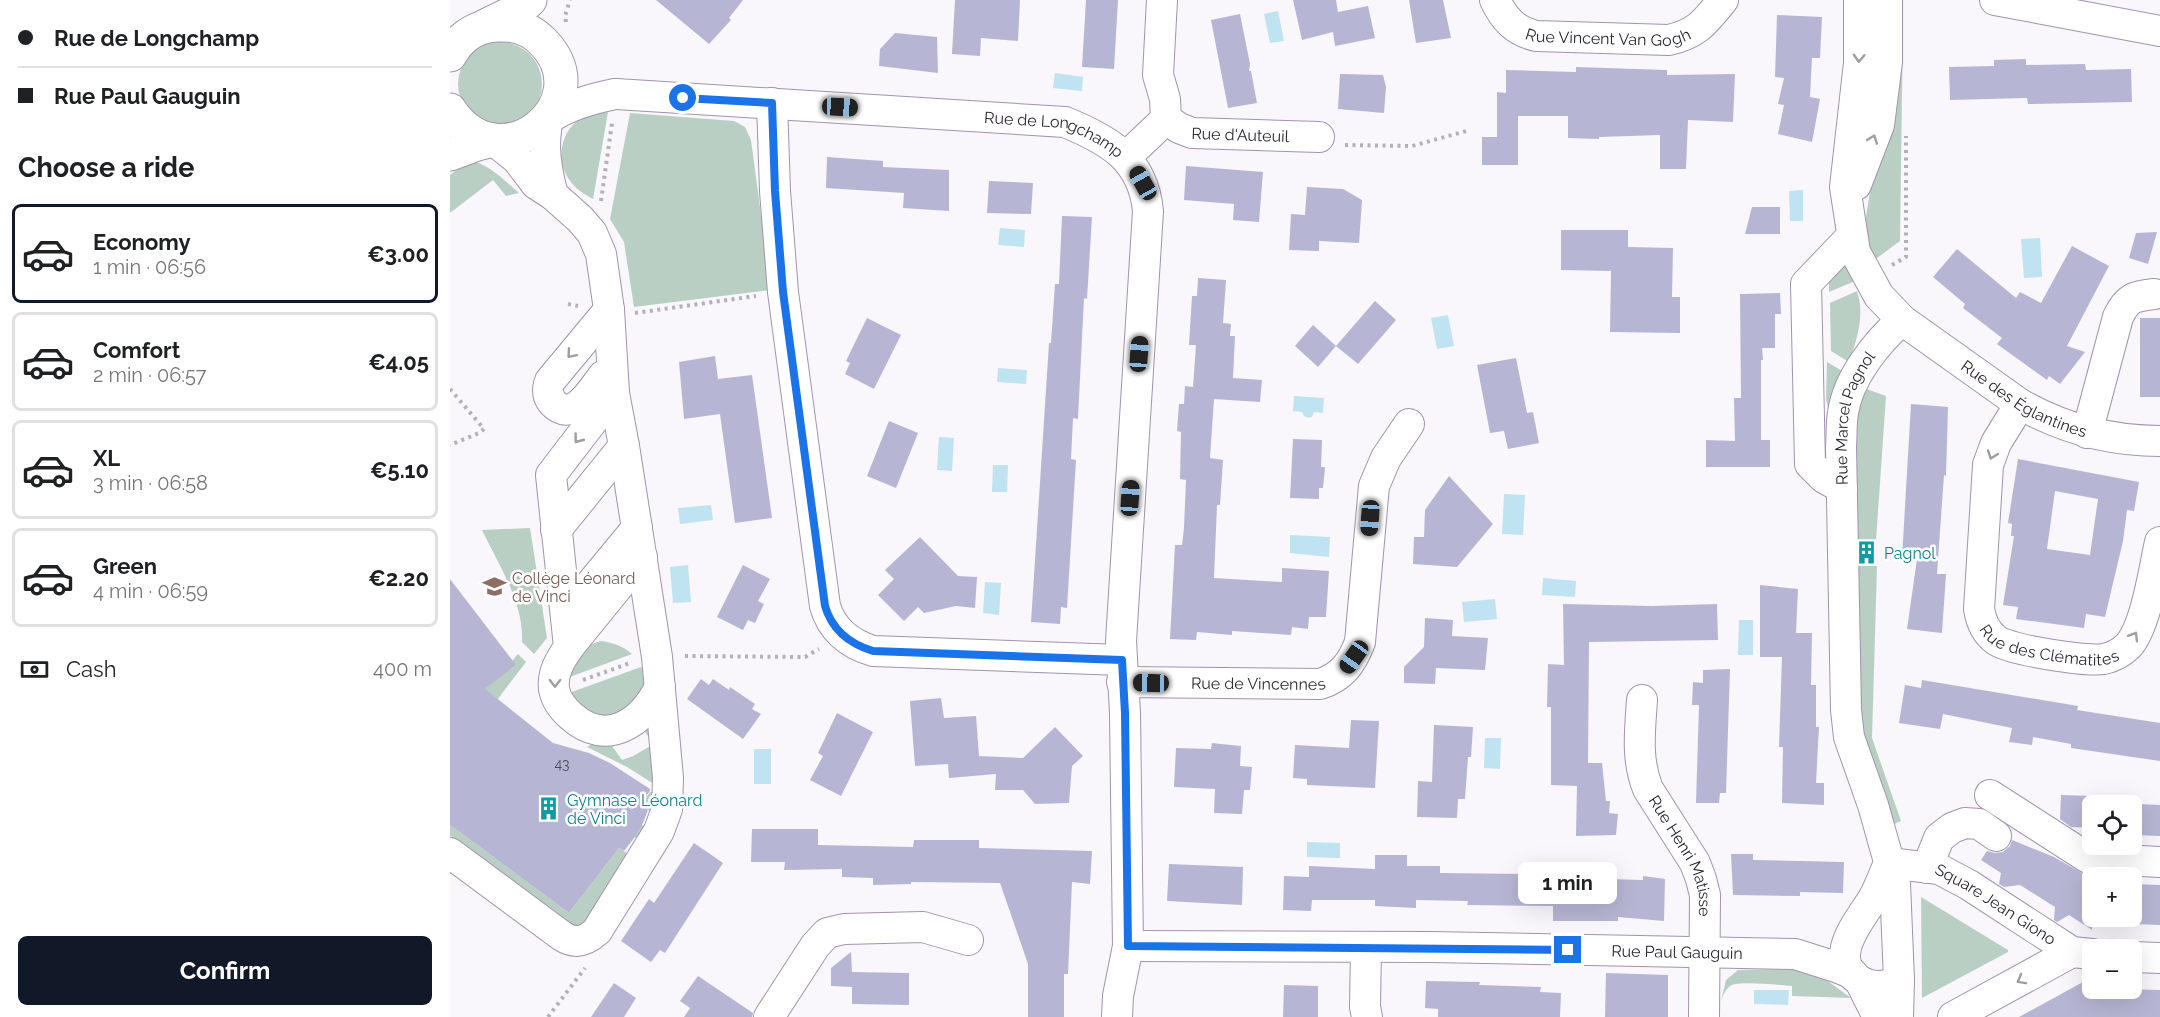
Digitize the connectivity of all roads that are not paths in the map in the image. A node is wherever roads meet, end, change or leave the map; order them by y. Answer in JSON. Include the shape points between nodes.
{"nodes":[{"id":1,"x":530,"y":0,"type":"edge"},
{"id":2,"x":1162,"y":0,"type":"edge"},
{"id":3,"x":1495,"y":0,"type":"edge"},
{"id":4,"x":1723,"y":0,"type":"edge"},
{"id":5,"x":1859,"y":0,"type":"edge"},
{"id":6,"x":1887,"y":0,"type":"edge"},
{"id":7,"x":1995,"y":0,"type":"edge"},
{"id":8,"x":450,"y":25,"type":"edge"},
{"id":9,"x":483,"y":27,"type":"junction"},
{"id":10,"x":2160,"y":31,"type":"edge"},
{"id":11,"x":554,"y":32,"type":"edge"},
{"id":12,"x":450,"y":55,"type":"edge"},
{"id":13,"x":616,"y":94,"type":"dead end"},
{"id":14,"x":772,"y":103,"type":"junction"},
{"id":15,"x":450,"y":110,"type":"edge"},
{"id":16,"x":548,"y":119,"type":"junction"},
{"id":17,"x":1166,"y":119,"type":"junction"},
{"id":18,"x":1319,"y":137,"type":"road end"},
{"id":19,"x":493,"y":140,"type":"junction"},
{"id":20,"x":450,"y":154,"type":"edge"},
{"id":21,"x":1126,"y":158,"type":"junction"},
{"id":22,"x":553,"y":195,"type":"junction"},
{"id":23,"x":1850,"y":225,"type":"junction"},
{"id":24,"x":2154,"y":294,"type":"dead end"},
{"id":25,"x":609,"y":310,"type":"junction"},
{"id":26,"x":1902,"y":320,"type":"junction"},
{"id":27,"x":2020,"y":404,"type":"junction"},
{"id":28,"x":1409,"y":424,"type":"dead end"},
{"id":29,"x":2087,"y":433,"type":"junction"},
{"id":30,"x":2160,"y":441,"type":"edge"},
{"id":31,"x":624,"y":447,"type":"junction"},
{"id":32,"x":1842,"y":488,"type":"junction"},
{"id":33,"x":557,"y":530,"type":"junction"},
{"id":34,"x":2160,"y":542,"type":"edge"},
{"id":35,"x":642,"y":557,"type":"junction"},
{"id":36,"x":564,"y":601,"type":"junction"},
{"id":37,"x":569,"y":647,"type":"junction"},
{"id":38,"x":1122,"y":671,"type":"junction"},
{"id":39,"x":660,"y":687,"type":"junction"},
{"id":40,"x":1641,"y":699,"type":"dead end"},
{"id":41,"x":1990,"y":795,"type":"dead end"},
{"id":42,"x":1996,"y":836,"type":"dead end"},
{"id":43,"x":450,"y":853,"type":"edge"},
{"id":44,"x":2160,"y":862,"type":"edge"},
{"id":45,"x":1889,"y":863,"type":"junction"},
{"id":46,"x":1927,"y":868,"type":"junction"},
{"id":47,"x":1898,"y":926,"type":"junction"},
{"id":48,"x":1851,"y":934,"type":"junction"},
{"id":49,"x":968,"y":940,"type":"dead end"},
{"id":50,"x":1128,"y":946,"type":"junction"},
{"id":51,"x":1366,"y":948,"type":"junction"},
{"id":52,"x":1705,"y":951,"type":"junction"},
{"id":53,"x":2082,"y":953,"type":"edge"},
{"id":54,"x":1795,"y":954,"type":"junction"},
{"id":55,"x":2142,"y":957,"type":"edge"},
{"id":56,"x":2160,"y":958,"type":"edge"},
{"id":57,"x":1856,"y":978,"type":"junction"},
{"id":58,"x":1898,"y":1007,"type":"edge"},
{"id":59,"x":769,"y":1017,"type":"edge"},
{"id":60,"x":1117,"y":1017,"type":"edge"},
{"id":61,"x":1367,"y":1017,"type":"edge"},
{"id":62,"x":1704,"y":1017,"type":"edge"},
{"id":63,"x":1953,"y":1017,"type":"edge"}],
"edges":[{"from":1,"to":9,"type":"main road"},
{"from":2,"to":17,"type":"street","via":[[1158,75]]},
{"from":3,"to":4,"type":"street","name":"Rue Vincent Van Gogh","via":[[1513,26],[1526,34],[1669,40],[1701,26]]},
{"from":5,"to":23,"type":"street","one_way":true,"via":[[1859,63],[1845,187]]},
{"from":23,"to":6,"type":"street","one_way":true,"via":[[1856,186],[1879,124],[1887,62]]},
{"from":7,"to":10,"type":"street"},
{"from":8,"to":9,"type":"street"},
{"from":9,"to":11,"type":"main road","via":[[495,24],[531,32]]},
{"from":9,"to":12,"type":"main road","via":[[461,40]]},
{"from":11,"to":16,"type":"main road","via":[[560,92]]},
{"from":11,"to":16,"type":"street","via":[[582,81],[615,94],[573,105]]},
{"from":13,"to":14,"type":"street","name":"Rue de Longchamp"},
{"from":14,"to":21,"type":"street","name":"Rue de Longchamp","via":[[1065,122],[1099,138]]},
{"from":14,"to":38,"type":"street","name":"Rue de Vincennes","via":[[783,292],[825,606],[832,622],[843,636],[873,651]]},
{"from":15,"to":19,"type":"main road","via":[[464,128]]},
{"from":16,"to":19,"type":"main road","via":[[525,137]]},
{"from":16,"to":22,"type":"street","via":[[545,161]]},
{"from":17,"to":18,"type":"street","name":"Rue d'Auteuil","via":[[1192,133]]},
{"from":17,"to":21,"type":"street"},
{"from":19,"to":20,"type":"main road"},
{"from":19,"to":22,"type":"street","via":[[517,159],[536,184]]},
{"from":21,"to":38,"type":"street","name":"Rue de Longchamp","via":[[1143,183],[1148,211]]},
{"from":22,"to":25,"type":"street","via":[[596,240]]},
{"from":23,"to":26,"type":"street","via":[[1855,252],[1868,279]]},
{"from":23,"to":32,"type":"street","via":[[1806,284],[1810,464]]},
{"from":24,"to":29,"type":"street","via":[[2138,296],[2125,304],[2118,317]]},
{"from":25,"to":31,"type":"street"},
{"from":25,"to":31,"type":"street","one_way":true,"via":[[550,381],[547,391],[561,408],[576,407]]},
{"from":26,"to":27,"type":"street","name":"Rue des Églantines"},
{"from":26,"to":32,"type":"street","name":"Rue Marcel Pagnol","via":[[1886,333],[1848,393],[1842,414]]},
{"from":27,"to":29,"type":"street","name":"Rue des Églantines"},
{"from":27,"to":34,"type":"street","name":"Rue des Clématites","one_way":true,"via":[[1996,443],[1988,465],[1979,609],[1984,626],[1996,640],[2013,647],[2087,659],[2121,653],[2140,624]]},
{"from":28,"to":38,"type":"street","name":"Rue de Vincennes","via":[[1386,458],[1374,486],[1360,642],[1345,670],[1320,684]]},
{"from":29,"to":30,"type":"street","name":"Rue des Églantines","via":[[2121,440]]},
{"from":31,"to":33,"type":"street"},
{"from":31,"to":33,"type":"street","one_way":true,"via":[[551,475]]},
{"from":31,"to":35,"type":"street"},
{"from":31,"to":36,"type":"street"},
{"from":32,"to":45,"type":"street","name":"Rue Marcel Pagnol","via":[[1849,737]]},
{"from":33,"to":36,"type":"street"},
{"from":35,"to":37,"type":"street"},
{"from":35,"to":39,"type":"street"},
{"from":36,"to":37,"type":"street"},
{"from":37,"to":39,"type":"street","one_way":true,"via":[[556,669],[554,690],[560,703],[582,724],[603,731],[622,727],[638,718]]},
{"from":38,"to":50,"type":"street","name":"Rue de Longchamp"},
{"from":39,"to":43,"type":"street","via":[[667,809],[659,831],[597,931],[585,940],[573,942]]},
{"from":40,"to":52,"type":"street","name":"Rue Henri Matisse","via":[[1639,756],[1643,778],[1701,879],[1705,895]]},
{"from":41,"to":44,"type":"street","via":[[2088,858]]},
{"from":42,"to":46,"type":"street","via":[[1979,824],[1965,823],[1952,828],[1940,838]]},
{"from":45,"to":46,"type":"street","name":"Square Jean Giono"},
{"from":45,"to":47,"type":"street","name":"Rue Marcel Pagnol","via":[[1895,883]]},
{"from":45,"to":48,"type":"street","via":[[1876,894]]},
{"from":46,"to":53,"type":"street","name":"Square Jean Giono","via":[[1939,869],[1969,885]]},
{"from":47,"to":48,"type":"street","via":[[1888,921],[1868,921]]},
{"from":47,"to":58,"type":"street","name":"Rue Marcel Pagnol"},
{"from":48,"to":54,"type":"street","name":"Rue Paul Gauguin"},
{"from":48,"to":57,"type":"street","via":[[1844,954]]},
{"from":49,"to":59,"type":"street","via":[[923,927],[827,933]]},
{"from":50,"to":51,"type":"street","name":"Rue Paul Gauguin"},
{"from":50,"to":60,"type":"street","name":"Rue de Longchamp"},
{"from":51,"to":52,"type":"street","name":"Rue Paul Gauguin"},
{"from":51,"to":61,"type":"street"},
{"from":52,"to":54,"type":"street","name":"Rue Paul Gauguin"},
{"from":52,"to":62,"type":"street","name":"Rue Henri Matisse"},
{"from":53,"to":63,"type":"street","name":"Square Jean Giono","one_way":true},
{"from":54,"to":57,"type":"street","name":"Rue Paul Gauguin"},
{"from":55,"to":56,"type":"street"},
{"from":57,"to":58,"type":"street","name":"Rue Marcel Pagnol","via":[[1880,987],[1890,985]]}]}
